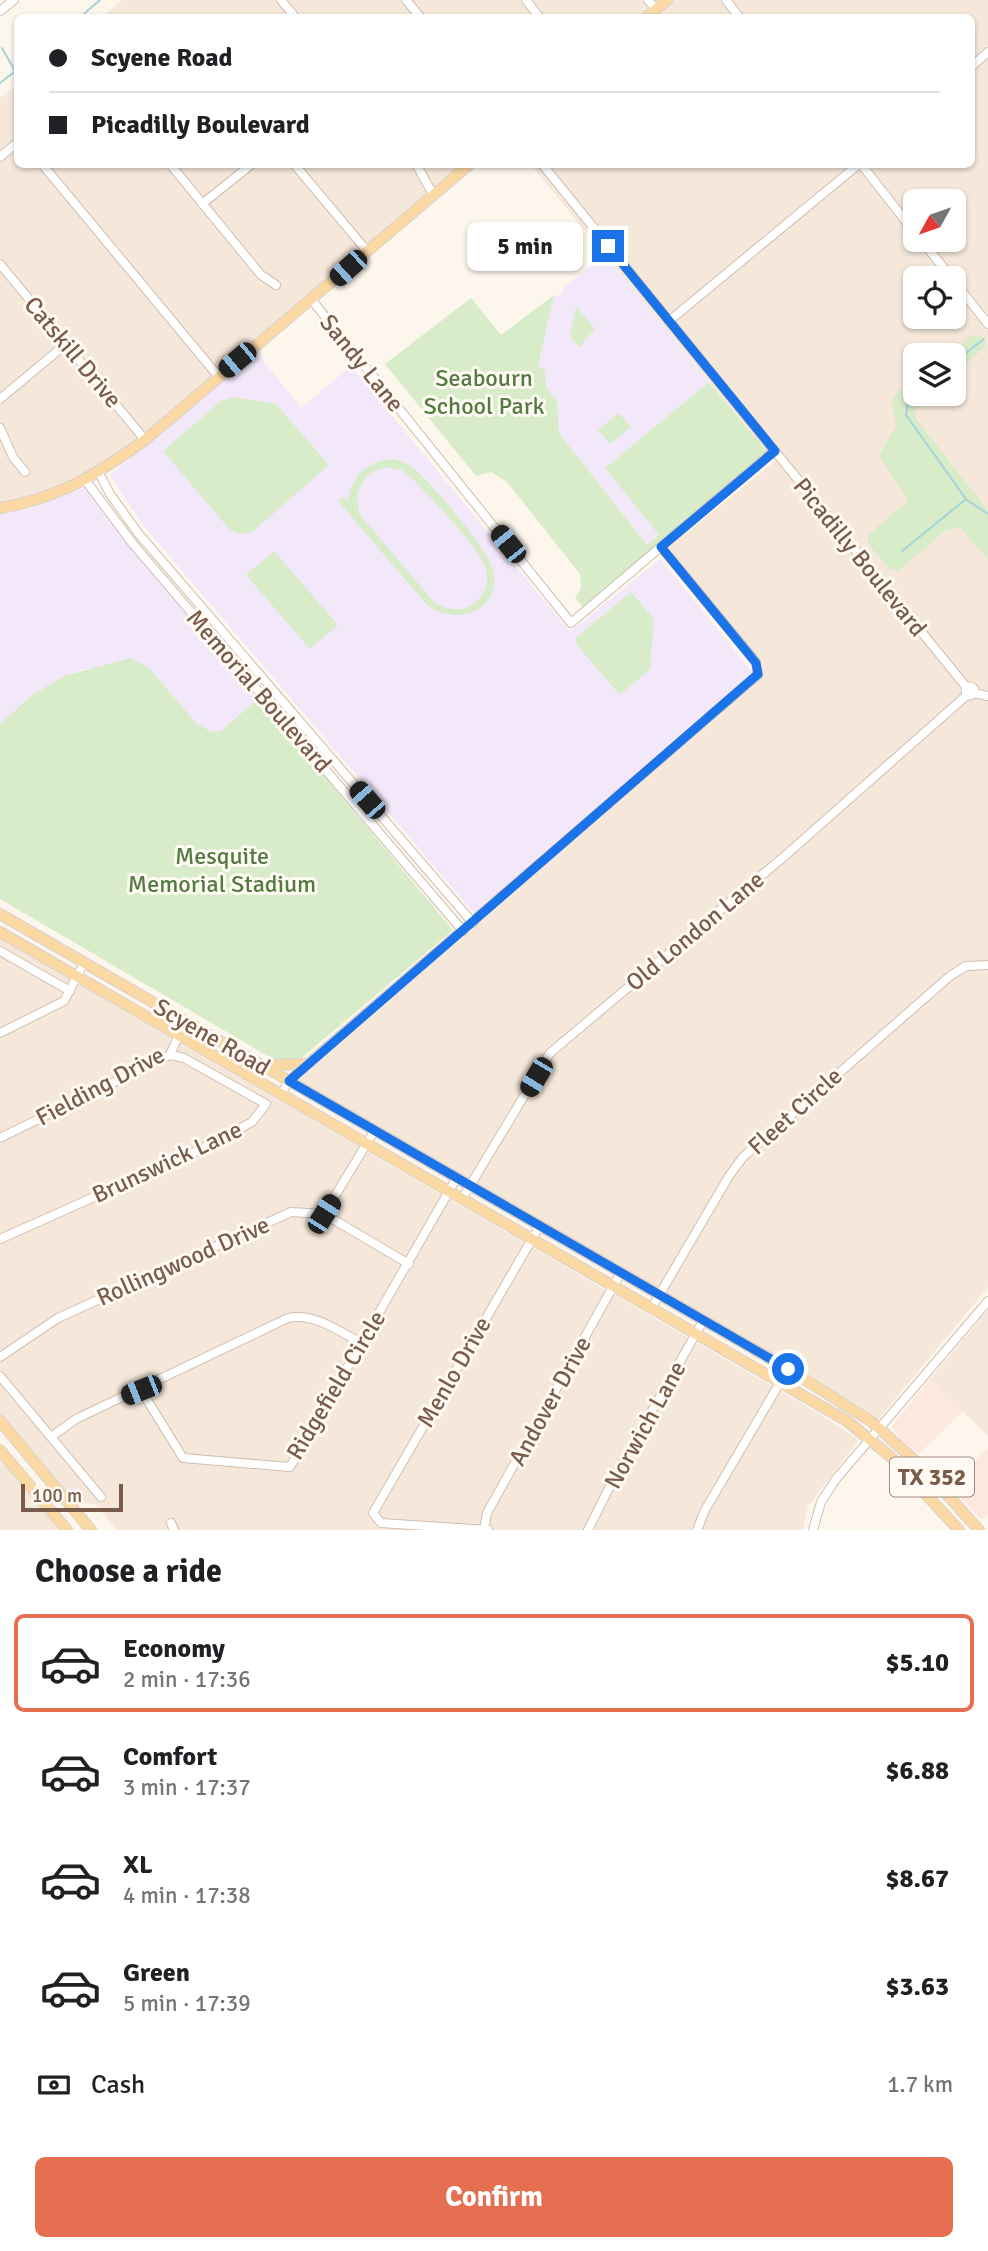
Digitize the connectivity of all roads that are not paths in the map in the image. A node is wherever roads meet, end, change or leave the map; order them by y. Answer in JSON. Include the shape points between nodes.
{"nodes":[{"id":1,"x":13,"y":0,"type":"edge"},
{"id":2,"x":281,"y":0,"type":"edge"},
{"id":3,"x":406,"y":0,"type":"edge"},
{"id":4,"x":526,"y":0,"type":"edge"},
{"id":5,"x":648,"y":0,"type":"edge"},
{"id":6,"x":667,"y":0,"type":"edge"},
{"id":7,"x":726,"y":0,"type":"edge"},
{"id":8,"x":656,"y":9,"type":"junction"},
{"id":9,"x":0,"y":11,"type":"edge"},
{"id":10,"x":293,"y":14,"type":"edge"},
{"id":11,"x":418,"y":14,"type":"edge"},
{"id":12,"x":537,"y":14,"type":"edge"},
{"id":13,"x":650,"y":14,"type":"edge"},
{"id":14,"x":737,"y":14,"type":"edge"},
{"id":15,"x":14,"y":145,"type":"edge"},
{"id":16,"x":0,"y":157,"type":"edge"},
{"id":17,"x":45,"y":168,"type":"edge"},
{"id":18,"x":173,"y":168,"type":"edge"},
{"id":19,"x":247,"y":168,"type":"edge"},
{"id":20,"x":297,"y":168,"type":"edge"},
{"id":21,"x":418,"y":168,"type":"edge"},
{"id":22,"x":466,"y":168,"type":"edge"},
{"id":23,"x":545,"y":168,"type":"edge"},
{"id":24,"x":855,"y":168,"type":"edge"},
{"id":25,"x":863,"y":168,"type":"edge"},
{"id":26,"x":434,"y":196,"type":"junction"},
{"id":27,"x":202,"y":204,"type":"junction"},
{"id":28,"x":903,"y":218,"type":"edge"},
{"id":29,"x":367,"y":251,"type":"junction"},
{"id":30,"x":931,"y":252,"type":"edge"},
{"id":31,"x":0,"y":264,"type":"edge"},
{"id":32,"x":942,"y":266,"type":"edge"},
{"id":33,"x":276,"y":285,"type":"dead end"},
{"id":34,"x":966,"y":296,"type":"edge"},
{"id":35,"x":311,"y":299,"type":"junction"},
{"id":36,"x":669,"y":321,"type":"junction"},
{"id":37,"x":988,"y":324,"type":"edge"},
{"id":38,"x":66,"y":344,"type":"junction"},
{"id":39,"x":218,"y":376,"type":"junction"},
{"id":40,"x":0,"y":400,"type":"edge"},
{"id":41,"x":0,"y":428,"type":"edge"},
{"id":42,"x":145,"y":440,"type":"junction"},
{"id":43,"x":775,"y":451,"type":"junction"},
{"id":44,"x":24,"y":472,"type":"dead end"},
{"id":45,"x":99,"y":473,"type":"junction"},
{"id":46,"x":86,"y":481,"type":"junction"},
{"id":47,"x":0,"y":508,"type":"edge"},
{"id":48,"x":661,"y":547,"type":"junction"},
{"id":49,"x":969,"y":692,"type":"junction"},
{"id":50,"x":988,"y":696,"type":"edge"},
{"id":51,"x":0,"y":914,"type":"edge"},
{"id":52,"x":473,"y":923,"type":"junction"},
{"id":53,"x":463,"y":931,"type":"junction"},
{"id":54,"x":0,"y":932,"type":"edge"},
{"id":55,"x":0,"y":951,"type":"edge"},
{"id":56,"x":84,"y":963,"type":"junction"},
{"id":57,"x":988,"y":965,"type":"edge"},
{"id":58,"x":77,"y":976,"type":"junction"},
{"id":59,"x":70,"y":991,"type":"junction"},
{"id":60,"x":185,"y":1021,"type":"junction"},
{"id":61,"x":0,"y":1033,"type":"edge"},
{"id":62,"x":177,"y":1034,"type":"junction"},
{"id":63,"x":170,"y":1055,"type":"junction"},
{"id":64,"x":261,"y":1064,"type":"junction"},
{"id":65,"x":307,"y":1064,"type":"junction"},
{"id":66,"x":289,"y":1081,"type":"junction"},
{"id":67,"x":281,"y":1094,"type":"junction"},
{"id":68,"x":374,"y":1130,"type":"junction"},
{"id":69,"x":0,"y":1138,"type":"edge"},
{"id":70,"x":367,"y":1143,"type":"junction"},
{"id":71,"x":456,"y":1179,"type":"junction"},
{"id":72,"x":469,"y":1186,"type":"junction"},
{"id":73,"x":449,"y":1192,"type":"junction"},
{"id":74,"x":462,"y":1199,"type":"junction"},
{"id":75,"x":324,"y":1214,"type":"junction"},
{"id":76,"x":539,"y":1227,"type":"junction"},
{"id":77,"x":0,"y":1239,"type":"edge"},
{"id":78,"x":531,"y":1241,"type":"junction"},
{"id":79,"x":409,"y":1264,"type":"junction"},
{"id":80,"x":621,"y":1273,"type":"junction"},
{"id":81,"x":613,"y":1287,"type":"junction"},
{"id":82,"x":659,"y":1295,"type":"junction"},
{"id":83,"x":988,"y":1301,"type":"edge"},
{"id":84,"x":651,"y":1309,"type":"junction"},
{"id":85,"x":703,"y":1321,"type":"junction"},
{"id":86,"x":695,"y":1335,"type":"junction"},
{"id":87,"x":363,"y":1344,"type":"junction"},
{"id":88,"x":0,"y":1357,"type":"edge"},
{"id":89,"x":788,"y":1369,"type":"junction"},
{"id":90,"x":0,"y":1376,"type":"edge"},
{"id":91,"x":780,"y":1384,"type":"junction"},
{"id":92,"x":141,"y":1390,"type":"junction"},
{"id":93,"x":0,"y":1421,"type":"edge"},
{"id":94,"x":880,"y":1429,"type":"junction"},
{"id":95,"x":51,"y":1437,"type":"junction"},
{"id":96,"x":871,"y":1440,"type":"junction"},
{"id":97,"x":0,"y":1450,"type":"edge"},
{"id":98,"x":101,"y":1497,"type":"dead end"},
{"id":99,"x":950,"y":1497,"type":"junction"},
{"id":100,"x":939,"y":1507,"type":"junction"},
{"id":101,"x":67,"y":1530,"type":"edge"},
{"id":102,"x":90,"y":1530,"type":"edge"},
{"id":103,"x":486,"y":1530,"type":"edge"},
{"id":104,"x":588,"y":1530,"type":"edge"},
{"id":105,"x":697,"y":1530,"type":"edge"},
{"id":106,"x":813,"y":1530,"type":"edge"},
{"id":107,"x":959,"y":1530,"type":"edge"},
{"id":108,"x":979,"y":1530,"type":"edge"}],
"edges":[{"from":1,"to":9,"type":"street"},
{"from":2,"to":10,"type":"street"},
{"from":3,"to":11,"type":"street"},
{"from":4,"to":12,"type":"street"},
{"from":5,"to":8,"type":"street"},
{"from":6,"to":8,"type":"main road"},
{"from":7,"to":14,"type":"street"},
{"from":8,"to":13,"type":"main road"},
{"from":15,"to":16,"type":"street"},
{"from":17,"to":39,"type":"street"},
{"from":18,"to":27,"type":"street"},
{"from":19,"to":27,"type":"street"},
{"from":20,"to":29,"type":"street"},
{"from":21,"to":26,"type":"street"},
{"from":22,"to":26,"type":"main road"},
{"from":23,"to":36,"type":"street","name":"Picadilly Boulevard"},
{"from":24,"to":36,"type":"street"},
{"from":25,"to":28,"type":"street"},
{"from":26,"to":29,"type":"main road"},
{"from":27,"to":33,"type":"street","via":[[261,275]]},
{"from":29,"to":35,"type":"main road"},
{"from":30,"to":32,"type":"street"},
{"from":31,"to":38,"type":"street","name":"Catskill Drive"},
{"from":34,"to":37,"type":"street"},
{"from":35,"to":39,"type":"main road"},
{"from":35,"to":48,"type":"street","name":"Sandy Lane","via":[[571,623]]},
{"from":36,"to":43,"type":"street","name":"Picadilly Boulevard"},
{"from":38,"to":40,"type":"street"},
{"from":38,"to":42,"type":"street","name":"Catskill Drive"},
{"from":39,"to":42,"type":"main road"},
{"from":41,"to":44,"type":"street"},
{"from":42,"to":45,"type":"main road"},
{"from":43,"to":48,"type":"street"},
{"from":43,"to":49,"type":"street","name":"Picadilly Boulevard"},
{"from":45,"to":46,"type":"main road"},
{"from":45,"to":52,"type":"street","name":"Memorial Boulevard","via":[[138,533]]},
{"from":46,"to":47,"type":"main road","via":[[37,501]]},
{"from":46,"to":53,"type":"street","name":"Memorial Boulevard","via":[[133,544]]},
{"from":48,"to":52,"type":"street","via":[[756,663],[758,674]]},
{"from":49,"to":50,"type":"street"},
{"from":49,"to":72,"type":"street","name":"Old London Lane","via":[[550,1053]]},
{"from":51,"to":56,"type":"main road","name":"Scyene Road","number":"TX 352"},
{"from":52,"to":53,"type":"street"},
{"from":53,"to":65,"type":"street"},
{"from":54,"to":58,"type":"main road","name":"Scyene Road","number":"TX 352"},
{"from":55,"to":59,"type":"street"},
{"from":56,"to":58,"type":"street"},
{"from":56,"to":60,"type":"main road","name":"Scyene Road","number":"TX 352"},
{"from":57,"to":82,"type":"street","name":"Fleet Circle","via":[[966,966],[950,976],[757,1142],[729,1176]]},
{"from":58,"to":59,"type":"street"},
{"from":58,"to":62,"type":"main road","name":"Scyene Road","number":"TX 352"},
{"from":59,"to":61,"type":"street","via":[[58,1004]]},
{"from":60,"to":62,"type":"street","name":"Fielding Drive"},
{"from":60,"to":64,"type":"main road","name":"Scyene Road","number":"TX 352"},
{"from":62,"to":63,"type":"street","name":"Fielding Drive"},
{"from":62,"to":67,"type":"main road","name":"Scyene Road","number":"TX 352"},
{"from":63,"to":69,"type":"street","name":"Fielding Drive"},
{"from":63,"to":77,"type":"street","name":"Brunswick Lane","via":[[184,1058],[266,1104],[252,1122],[195,1152]]},
{"from":64,"to":65,"type":"main road"},
{"from":64,"to":66,"type":"main road","name":"Scyene Road","number":"TX 352"},
{"from":65,"to":66,"type":"street"},
{"from":66,"to":67,"type":"street"},
{"from":66,"to":68,"type":"main road","name":"Scyene Road","number":"TX 352"},
{"from":67,"to":70,"type":"main road","name":"Scyene Road","number":"TX 352"},
{"from":68,"to":70,"type":"street"},
{"from":68,"to":71,"type":"main road","name":"Scyene Road","number":"TX 352"},
{"from":70,"to":73,"type":"main road","name":"Scyene Road","number":"TX 352"},
{"from":70,"to":75,"type":"street"},
{"from":71,"to":72,"type":"main road","name":"Scyene Road","number":"TX 352"},
{"from":71,"to":73,"type":"street","name":"Ridgefield Circle"},
{"from":72,"to":74,"type":"street","name":"Old London Lane"},
{"from":72,"to":76,"type":"main road","name":"Scyene Road","number":"TX 352"},
{"from":73,"to":74,"type":"main road","name":"Scyene Road","number":"TX 352"},
{"from":73,"to":79,"type":"street","name":"Ridgefield Circle"},
{"from":74,"to":78,"type":"main road","name":"Scyene Road","number":"TX 352"},
{"from":75,"to":79,"type":"street"},
{"from":75,"to":88,"type":"street","name":"Rollingwood Drive","via":[[292,1212],[58,1318]]},
{"from":76,"to":78,"type":"street","name":"Menlo Drive"},
{"from":76,"to":80,"type":"main road","name":"Scyene Road","number":"TX 352"},
{"from":78,"to":81,"type":"main road","name":"Scyene Road","number":"TX 352"},
{"from":78,"to":103,"type":"street","name":"Menlo Drive","via":[[376,1506],[375,1519],[399,1525]]},
{"from":79,"to":87,"type":"street","name":"Ridgefield Circle"},
{"from":80,"to":81,"type":"street","name":"Andover Drive"},
{"from":80,"to":82,"type":"main road","name":"Scyene Road","number":"TX 352"},
{"from":81,"to":84,"type":"main road","name":"Scyene Road","number":"TX 352"},
{"from":81,"to":103,"type":"street","name":"Andover Drive","via":[[487,1513]]},
{"from":82,"to":84,"type":"street","name":"Fleet Circle"},
{"from":82,"to":85,"type":"main road","name":"Scyene Road","number":"TX 352"},
{"from":83,"to":94,"type":"street"},
{"from":84,"to":86,"type":"main road","name":"Scyene Road","number":"TX 352"},
{"from":85,"to":86,"type":"street","name":"Norwich Lane"},
{"from":85,"to":89,"type":"main road","name":"Scyene Road","number":"TX 352"},
{"from":86,"to":91,"type":"main road","name":"Scyene Road","number":"TX 352"},
{"from":86,"to":104,"type":"street","name":"Norwich Lane"},
{"from":87,"to":92,"type":"street","via":[[301,1315]]},
{"from":87,"to":92,"type":"street","name":"Ridgefield Circle","via":[[290,1466],[183,1458]]},
{"from":89,"to":91,"type":"street"},
{"from":89,"to":94,"type":"main road","name":"Scyene Road","number":"TX 352"},
{"from":90,"to":95,"type":"street"},
{"from":91,"to":96,"type":"main road","name":"Scyene Road","number":"TX 352","via":[[847,1421]]},
{"from":91,"to":105,"type":"street"},
{"from":92,"to":95,"type":"street","via":[[76,1419]]},
{"from":93,"to":102,"type":"main road"},
{"from":94,"to":96,"type":"street"},
{"from":94,"to":99,"type":"main road","name":"Scyene Road","number":"TX 352"},
{"from":95,"to":98,"type":"street"},
{"from":96,"to":100,"type":"main road","name":"Scyene Road","number":"TX 352"},
{"from":96,"to":106,"type":"street","via":[[828,1490]]},
{"from":97,"to":101,"type":"main road"},
{"from":99,"to":100,"type":"main road"},
{"from":99,"to":108,"type":"main road","name":"Scyene Road","number":"TX 352"},
{"from":100,"to":107,"type":"main road","name":"Scyene Road","number":"TX 352"}]}
